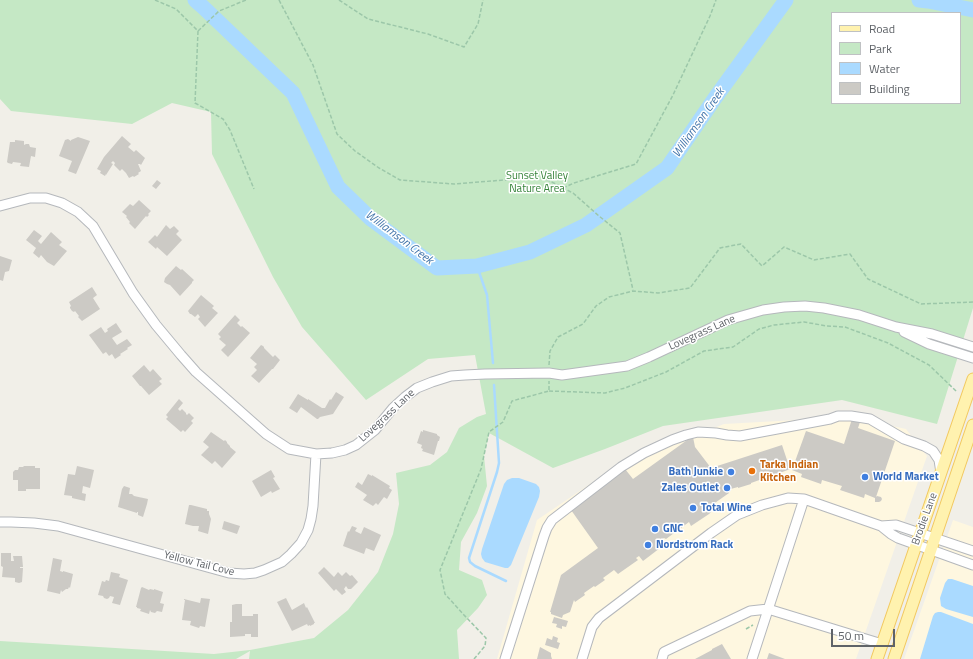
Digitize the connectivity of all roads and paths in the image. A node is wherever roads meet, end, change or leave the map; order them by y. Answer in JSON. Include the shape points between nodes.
{"nodes":[{"id":1,"x":155,"y":0,"type":"edge"},
{"id":2,"x":246,"y":0,"type":"edge"},
{"id":3,"x":279,"y":0,"type":"edge"},
{"id":4,"x":340,"y":0,"type":"edge"},
{"id":5,"x":483,"y":0,"type":"edge"},
{"id":6,"x":716,"y":0,"type":"edge"},
{"id":7,"x":198,"y":31,"type":"junction"},
{"id":8,"x":563,"y":188,"type":"junction"},
{"id":9,"x":254,"y":189,"type":"dead end"},
{"id":10,"x":0,"y":206,"type":"edge"},
{"id":11,"x":633,"y":291,"type":"junction"},
{"id":12,"x":973,"y":302,"type":"edge"},
{"id":13,"x":896,"y":327,"type":"junction"},
{"id":14,"x":973,"y":347,"type":"edge"},
{"id":15,"x":973,"y":358,"type":"edge"},
{"id":16,"x":549,"y":373,"type":"junction"},
{"id":17,"x":973,"y":379,"type":"edge"},
{"id":18,"x":549,"y":391,"type":"junction"},
{"id":19,"x":962,"y":396,"type":"dead end"},
{"id":20,"x":973,"y":424,"type":"edge"},
{"id":21,"x":316,"y":454,"type":"junction"},
{"id":22,"x":941,"y":473,"type":"junction"},
{"id":23,"x":804,"y":499,"type":"junction"},
{"id":24,"x":0,"y":522,"type":"edge"},
{"id":25,"x":881,"y":526,"type":"junction"},
{"id":26,"x":920,"y":533,"type":"junction"},
{"id":27,"x":935,"y":538,"type":"junction"},
{"id":28,"x":916,"y":544,"type":"junction"},
{"id":29,"x":931,"y":550,"type":"junction"},
{"id":30,"x":973,"y":551,"type":"edge"},
{"id":31,"x":973,"y":565,"type":"edge"},
{"id":32,"x":768,"y":609,"type":"junction"},
{"id":33,"x":756,"y":622,"type":"dead end"},
{"id":34,"x":746,"y":629,"type":"dead end"},
{"id":35,"x":882,"y":644,"type":"junction"},
{"id":36,"x":474,"y":659,"type":"edge"},
{"id":37,"x":504,"y":659,"type":"edge"},
{"id":38,"x":582,"y":659,"type":"edge"},
{"id":39,"x":662,"y":659,"type":"edge"},
{"id":40,"x":752,"y":659,"type":"edge"},
{"id":41,"x":877,"y":659,"type":"edge"},
{"id":42,"x":894,"y":659,"type":"edge"}],
"edges":[{"from":1,"to":7,"type":"path","via":[[176,9]]},
{"from":2,"to":7,"type":"path","via":[[219,11]]},
{"from":3,"to":8,"type":"path","via":[[312,65],[337,134],[379,168],[400,180],[454,184],[542,177]]},
{"from":4,"to":5,"type":"path","via":[[368,19],[428,34],[464,47],[478,24]]},
{"from":6,"to":8,"type":"path","via":[[673,95],[636,164]]},
{"from":7,"to":9,"type":"path","via":[[195,102],[224,119]]},
{"from":8,"to":11,"type":"path","via":[[620,233]]},
{"from":10,"to":21,"type":"street","name":"Lovegrass Lane","via":[[30,198],[46,198],[78,212],[93,226],[134,293],[196,372],[266,434],[289,449]]},
{"from":11,"to":12,"type":"path","via":[[658,293],[690,288],[720,248],[741,244],[762,266],[784,247],[814,260],[850,254],[868,279],[921,304]]},
{"from":11,"to":16,"type":"path","via":[[609,298],[596,306],[583,324],[558,337],[550,351]]},
{"from":13,"to":14,"type":"street","name":"Lovegrass Lane","via":[[932,334]]},
{"from":13,"to":15,"type":"street","name":"Lovegrass Lane","via":[[929,344]]},
{"from":13,"to":16,"type":"street","name":"Lovegrass Lane","via":[[859,315],[824,308],[784,307],[728,320],[626,366],[562,375]]},
{"from":16,"to":18,"type":"path"},
{"from":16,"to":21,"type":"street","name":"Lovegrass Lane","via":[[451,376],[432,382],[416,388],[405,397],[392,408],[375,430],[356,445],[332,453]]},
{"from":17,"to":22,"type":"main road","name":"Brodie Lane"},
{"from":18,"to":19,"type":"path","via":[[605,392],[624,388],[666,372],[704,351],[733,347],[759,329],[804,322],[845,328],[888,343],[929,364]]},
{"from":18,"to":36,"type":"path","via":[[512,401],[503,422],[489,432],[480,469],[440,570],[445,594],[486,638],[485,646]]},
{"from":20,"to":27,"type":"main road","name":"Brodie Lane"},
{"from":21,"to":24,"type":"street","name":"Yellow Tail Cove","via":[[308,530],[301,543],[282,562],[256,573],[229,573],[58,526]]},
{"from":22,"to":26,"type":"main road","name":"Brodie Lane"},
{"from":22,"to":37,"type":"street","via":[[939,460],[933,451],[904,439],[870,419],[851,416],[838,416],[740,436],[698,432],[672,440],[622,467],[552,520],[544,536]]},
{"from":23,"to":25,"type":"street"},
{"from":23,"to":32,"type":"street"},
{"from":23,"to":38,"type":"street","via":[[788,498],[762,504],[737,515],[711,533],[599,618],[592,627]]},
{"from":25,"to":26,"type":"street","via":[[896,525]]},
{"from":25,"to":28,"type":"street","via":[[898,538]]},
{"from":26,"to":27,"type":"street"},
{"from":26,"to":28,"type":"main road","name":"Brodie Lane"},
{"from":27,"to":29,"type":"main road","name":"Brodie Lane"},
{"from":27,"to":30,"type":"street"},
{"from":28,"to":29,"type":"street"},
{"from":28,"to":35,"type":"main road","name":"Brodie Lane"},
{"from":29,"to":31,"type":"street"},
{"from":29,"to":42,"type":"main road","name":"Brodie Lane"},
{"from":32,"to":35,"type":"street"},
{"from":32,"to":39,"type":"street","via":[[750,611],[664,652]]},
{"from":32,"to":40,"type":"street"},
{"from":33,"to":34,"type":"path"},
{"from":35,"to":41,"type":"main road","name":"Brodie Lane"}]}
